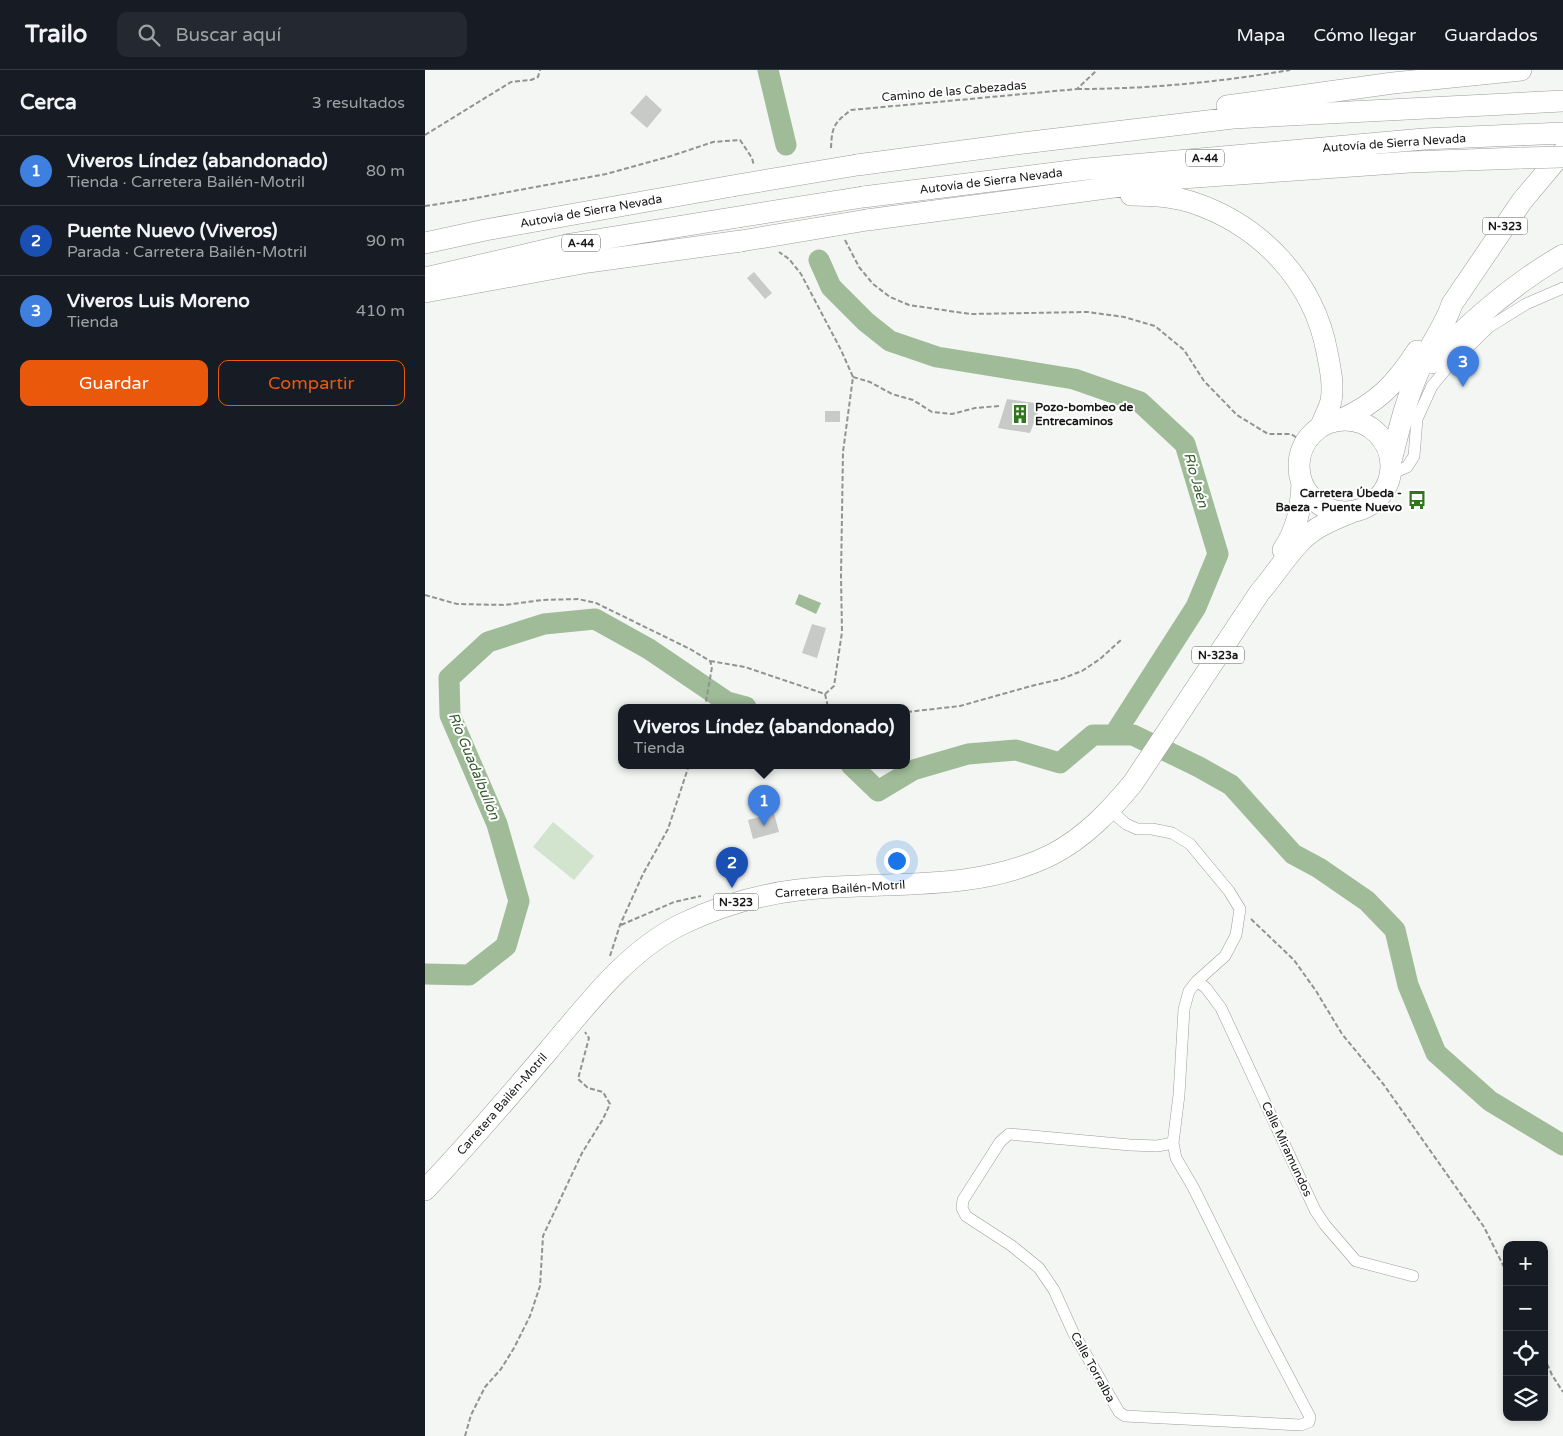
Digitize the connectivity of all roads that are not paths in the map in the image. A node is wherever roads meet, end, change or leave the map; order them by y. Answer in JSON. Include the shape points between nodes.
{"nodes":[{"id":1,"x":1521,"y":70,"type":"edge"},
{"id":2,"x":1559,"y":101,"type":"edge"},
{"id":3,"x":1555,"y":133,"type":"edge"},
{"id":4,"x":1023,"y":143,"type":"junction"},
{"id":5,"x":1563,"y":152,"type":"edge"},
{"id":6,"x":1563,"y":157,"type":"edge"},
{"id":7,"x":1058,"y":195,"type":"junction"},
{"id":8,"x":425,"y":243,"type":"edge"},
{"id":9,"x":1563,"y":255,"type":"edge"},
{"id":10,"x":425,"y":278,"type":"edge"},
{"id":11,"x":1563,"y":288,"type":"edge"},
{"id":12,"x":425,"y":292,"type":"edge"},
{"id":13,"x":1452,"y":304,"type":"junction"},
{"id":14,"x":1410,"y":391,"type":"junction"},
{"id":15,"x":1331,"y":423,"type":"junction"},
{"id":16,"x":1391,"y":468,"type":"junction"},
{"id":17,"x":1302,"y":483,"type":"junction"},
{"id":18,"x":1352,"y":512,"type":"junction"},
{"id":19,"x":1260,"y":592,"type":"junction"},
{"id":20,"x":1133,"y":783,"type":"joint"},
{"id":21,"x":1109,"y":810,"type":"junction"},
{"id":22,"x":1197,"y":981,"type":"junction"},
{"id":23,"x":1173,"y":1143,"type":"junction"},
{"id":24,"x":425,"y":1190,"type":"edge"},
{"id":25,"x":1413,"y":1276,"type":"dead end"}],
"edges":[{"from":1,"to":4,"type":"highway","via":[[1393,82],[1098,124]]},
{"from":2,"to":4,"type":"highway","name":"Autovía de Sierra Nevada","number":"A-44","via":[[1233,118]]},
{"from":3,"to":10,"type":"highway","name":"Autovía de Sierra Nevada","number":"A-44","bridge":true,"via":[[1425,139],[1087,169],[863,197],[571,244]]},
{"from":4,"to":8,"type":"highway","name":"Autovía de Sierra Nevada","number":"A-44","bridge":true,"via":[[857,165]]},
{"from":5,"to":13,"type":"highway","number":"N-323","via":[[1522,201]]},
{"from":6,"to":7,"type":"highway","bridge":true,"via":[[1410,162],[1181,178]]},
{"from":7,"to":12,"type":"highway","bridge":true,"via":[[588,262]]},
{"from":7,"to":15,"type":"highway","via":[[1137,195],[1183,200],[1233,221],[1266,244],[1299,283],[1323,333],[1330,364]]},
{"from":9,"to":14,"type":"highway","via":[[1500,299],[1450,343]]},
{"from":11,"to":16,"type":"street","via":[[1526,304],[1489,327],[1446,369],[1432,386],[1417,419],[1414,456],[1407,467]]},
{"from":13,"to":14,"type":"highway"},
{"from":13,"to":15,"type":"highway","number":"N-323","via":[[1441,313],[1407,366],[1386,391],[1357,412]]},
{"from":14,"to":16,"type":"highway"},
{"from":15,"to":16,"type":"highway","via":[[1357,421],[1371,427],[1387,446]]},
{"from":15,"to":17,"type":"highway","number":"N-323","via":[[1312,434],[1305,443],[1299,463]]},
{"from":16,"to":18,"type":"highway","via":[[1385,489],[1374,502]]},
{"from":17,"to":18,"type":"highway","via":[[1317,503],[1328,509]]},
{"from":17,"to":19,"type":"highway","via":[[1295,528],[1267,573]]},
{"from":18,"to":19,"type":"highway","via":[[1317,528],[1303,539]]},
{"from":19,"to":20,"type":"highway","number":"N-323a"},
{"from":20,"to":21,"type":"highway","name":"Carretera Bailén-Motril","number":"N-323"},
{"from":21,"to":22,"type":"street","via":[[1137,829],[1172,833],[1191,844],[1240,909],[1236,935],[1225,956]]},
{"from":21,"to":24,"type":"highway","name":"Carretera Bailén-Motril","number":"N-323","via":[[1078,838],[1060,849],[999,874],[951,881],[800,890],[750,898],[681,925],[657,939],[611,979]]},
{"from":22,"to":23,"type":"street","name":"Calle Torralba","via":[[1189,991],[1184,1009]]},
{"from":22,"to":25,"type":"street","name":"Calle Miramundos","via":[[1221,1008],[1315,1210],[1325,1225],[1356,1261]]},
{"from":23,"to":23,"type":"street","name":"Calle Torralba","via":[[1130,1145],[1009,1134],[1000,1142],[963,1200],[962,1208],[966,1216],[1039,1268],[1119,1412],[1125,1416],[1301,1425],[1309,1422],[1311,1417],[1177,1158]]}]}
